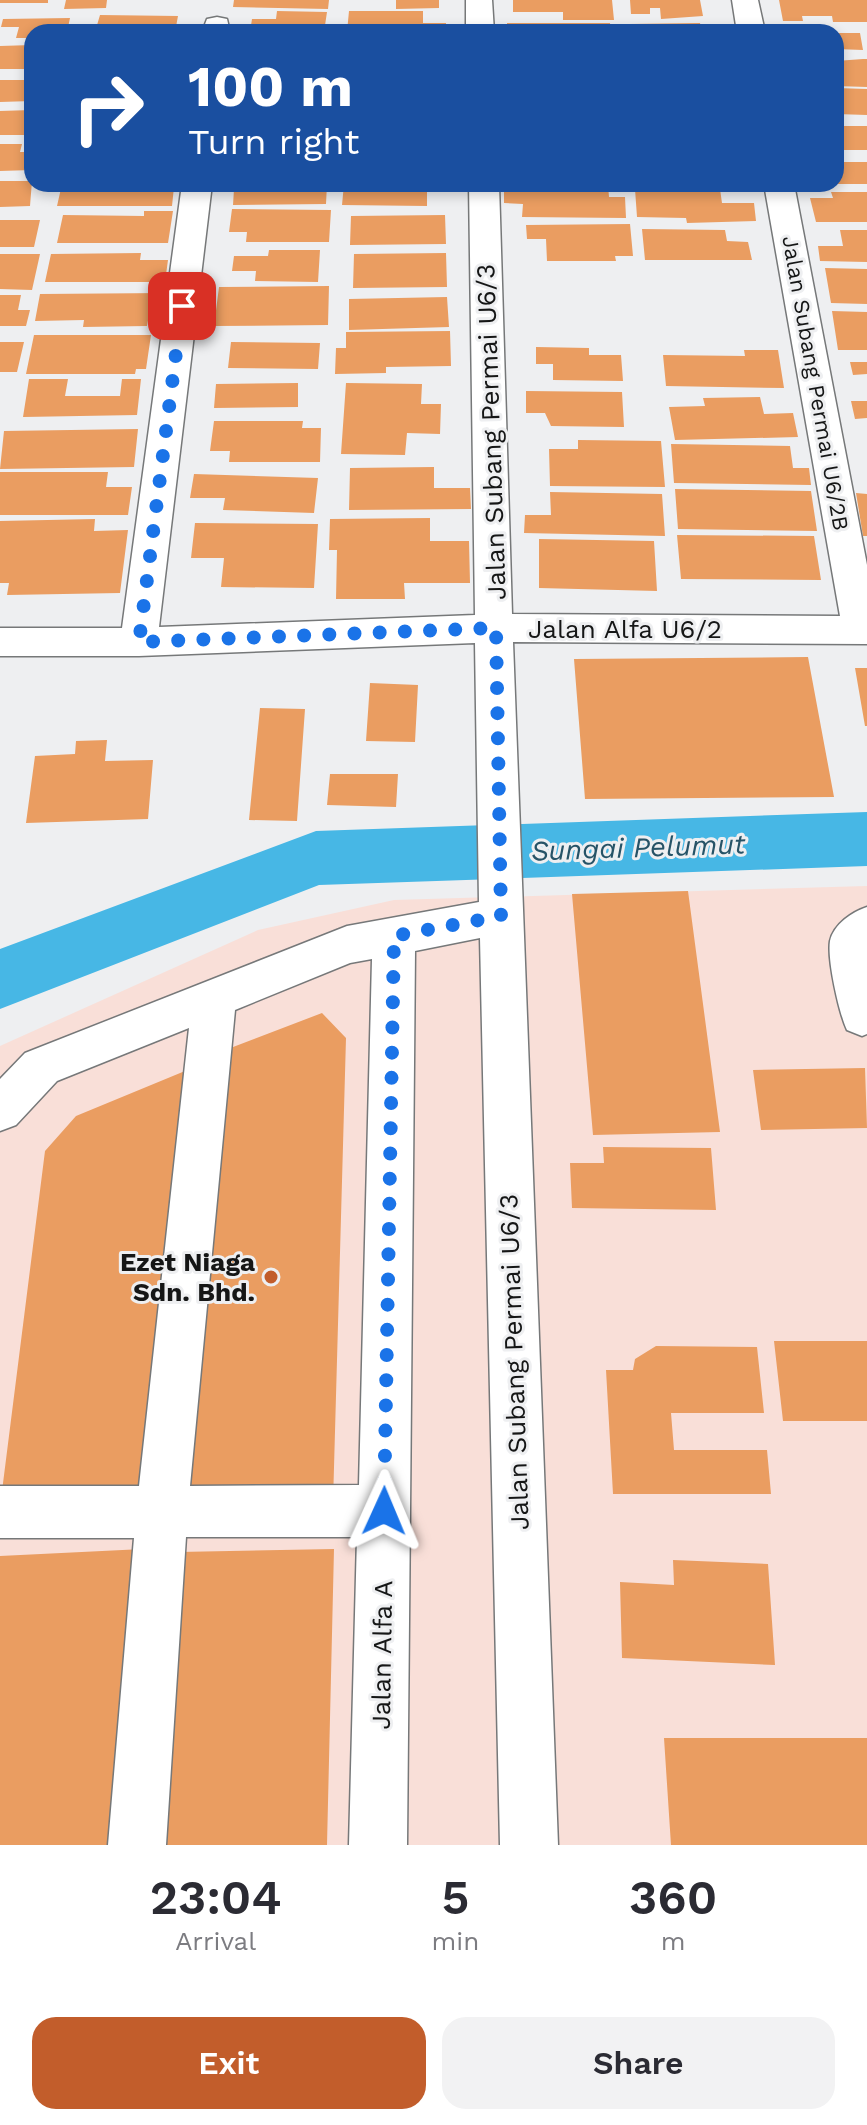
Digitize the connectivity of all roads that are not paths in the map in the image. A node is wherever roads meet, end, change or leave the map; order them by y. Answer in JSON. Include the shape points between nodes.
{"nodes":[{"id":1,"x":479,"y":0,"type":"edge"},
{"id":2,"x":745,"y":0,"type":"edge"},
{"id":3,"x":480,"y":24,"type":"edge"},
{"id":4,"x":750,"y":24,"type":"edge"},
{"id":5,"x":196,"y":192,"type":"edge"},
{"id":6,"x":484,"y":192,"type":"edge"},
{"id":7,"x":781,"y":192,"type":"edge"},
{"id":8,"x":496,"y":628,"type":"junction"},
{"id":9,"x":864,"y":630,"type":"edge"},
{"id":10,"x":0,"y":642,"type":"edge"},
{"id":11,"x":139,"y":642,"type":"junction"},
{"id":12,"x":500,"y":898,"type":"junction"},
{"id":13,"x":867,"y":925,"type":"edge"},
{"id":14,"x":394,"y":936,"type":"junction"},
{"id":15,"x":214,"y":998,"type":"junction"},
{"id":16,"x":862,"y":1016,"type":"dead end"},
{"id":17,"x":0,"y":1110,"type":"edge"},
{"id":18,"x":162,"y":1510,"type":"junction"},
{"id":19,"x":384,"y":1511,"type":"junction"},
{"id":20,"x":0,"y":1512,"type":"edge"},
{"id":21,"x":137,"y":1845,"type":"edge"},
{"id":22,"x":378,"y":1845,"type":"edge"},
{"id":23,"x":529,"y":1845,"type":"edge"}],
"edges":[{"from":1,"to":3,"type":"street"},
{"from":2,"to":4,"type":"street"},
{"from":5,"to":11,"type":"street"},
{"from":6,"to":8,"type":"street","name":"Jalan Subang Permai U6/3"},
{"from":7,"to":9,"type":"street","name":"Jalan Subang Permai U6/2B"},
{"from":8,"to":9,"type":"street","name":"Jalan Alfa U6/2"},
{"from":8,"to":11,"type":"street","name":"Jalan Alfa U6/2"},
{"from":8,"to":12,"type":"street","name":"Jalan Subang Permai U6/3"},
{"from":10,"to":11,"type":"street","name":"Jalan Alfa U6/2"},
{"from":12,"to":14,"type":"street"},
{"from":12,"to":23,"type":"street","name":"Jalan Subang Permai U6/3"},
{"from":13,"to":16,"type":"street","via":[[851,942]]},
{"from":14,"to":15,"type":"street","via":[[347,945]]},
{"from":14,"to":19,"type":"street","name":"Jalan Alfa A"},
{"from":15,"to":17,"type":"street","via":[[41,1067]]},
{"from":15,"to":18,"type":"street"},
{"from":18,"to":19,"type":"street"},
{"from":18,"to":20,"type":"street"},
{"from":18,"to":21,"type":"street"},
{"from":19,"to":22,"type":"street","name":"Jalan Alfa A"}]}
